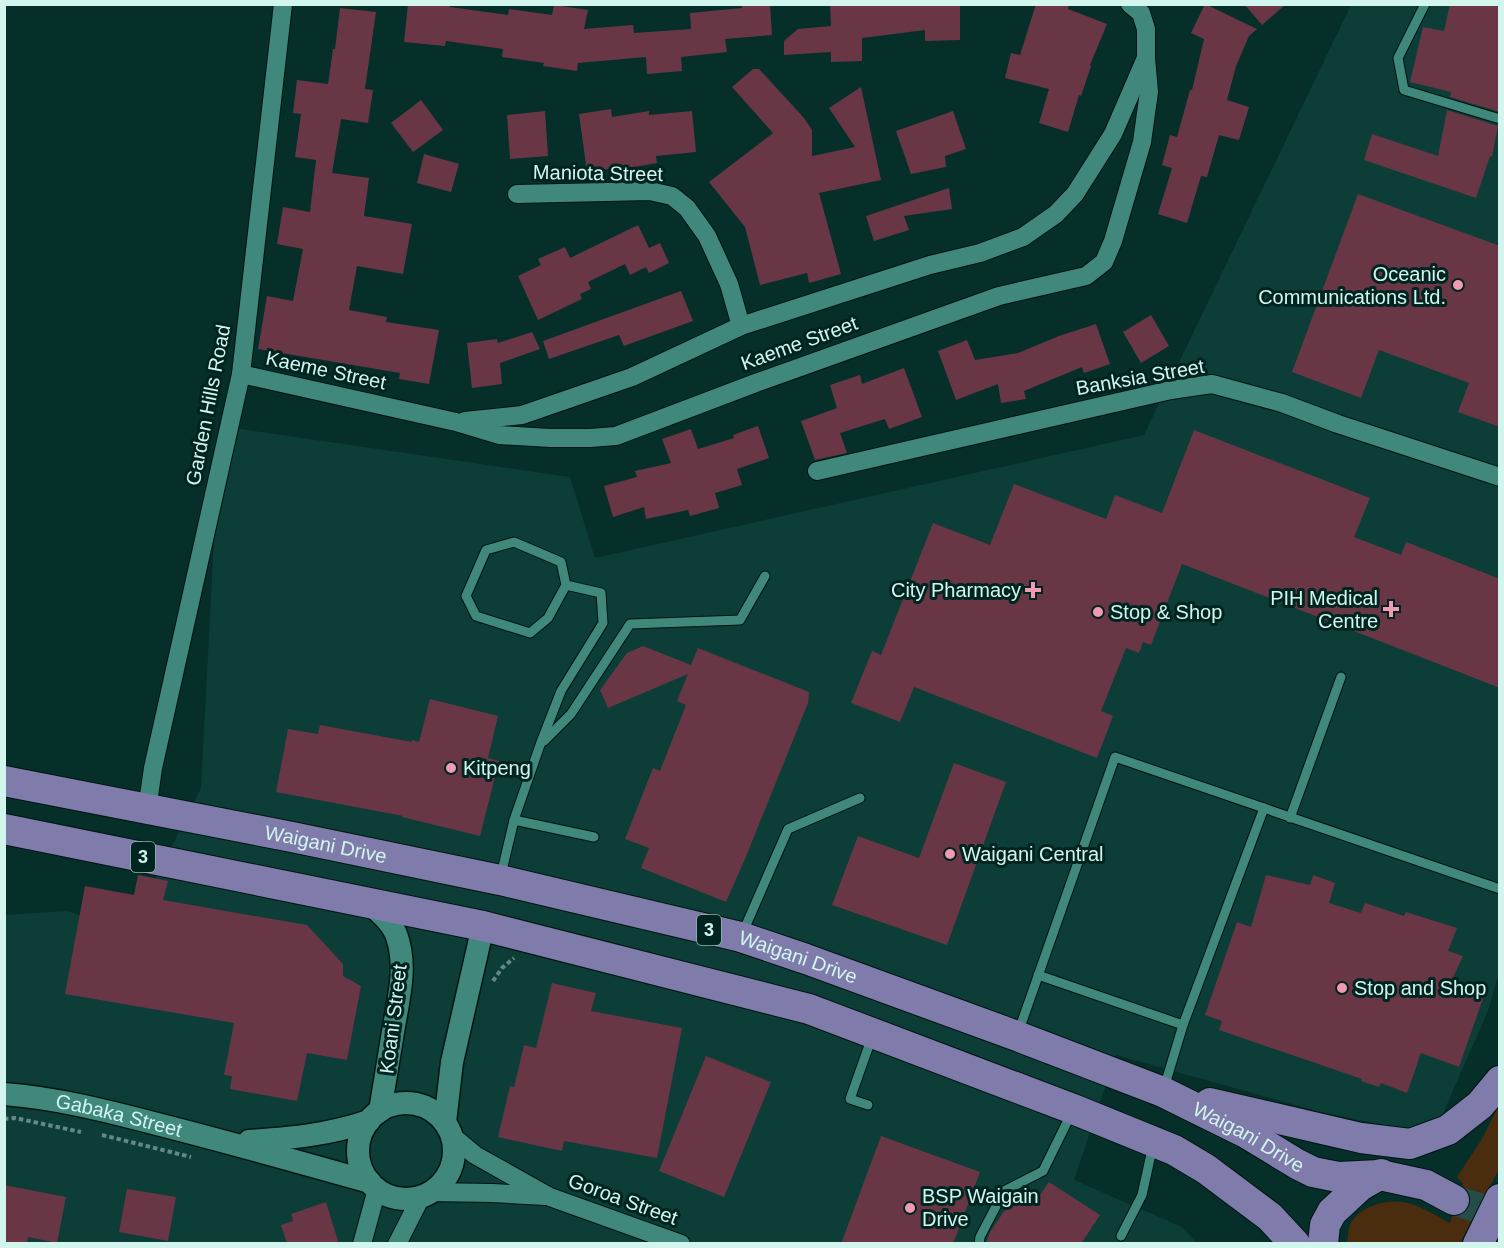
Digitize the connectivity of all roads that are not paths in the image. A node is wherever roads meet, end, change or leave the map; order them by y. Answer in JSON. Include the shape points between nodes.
{"nodes":[{"id":1,"x":283,"y":4,"type":"edge"},
{"id":2,"x":1130,"y":4,"type":"edge"},
{"id":3,"x":1425,"y":4,"type":"edge"},
{"id":4,"x":1146,"y":58,"type":"junction"},
{"id":5,"x":1500,"y":119,"type":"edge"},
{"id":6,"x":517,"y":194,"type":"dead end"},
{"id":7,"x":741,"y":326,"type":"junction"},
{"id":8,"x":242,"y":374,"type":"junction"},
{"id":9,"x":456,"y":422,"type":"junction"},
{"id":10,"x":816,"y":471,"type":"dead end"},
{"id":11,"x":1500,"y":477,"type":"edge"},
{"id":12,"x":765,"y":576,"type":"dead end"},
{"id":13,"x":566,"y":585,"type":"junction"},
{"id":14,"x":1341,"y":677,"type":"dead end"},
{"id":15,"x":540,"y":744,"type":"junction"},
{"id":16,"x":4,"y":781,"type":"edge"},
{"id":17,"x":860,"y":798,"type":"dead end"},
{"id":18,"x":1264,"y":808,"type":"junction"},
{"id":19,"x":146,"y":809,"type":"junction"},
{"id":20,"x":1290,"y":818,"type":"junction"},
{"id":21,"x":514,"y":820,"type":"junction"},
{"id":22,"x":4,"y":829,"type":"edge"},
{"id":23,"x":292,"y":837,"type":"junction"},
{"id":24,"x":594,"y":837,"type":"dead end"},
{"id":25,"x":500,"y":880,"type":"junction"},
{"id":26,"x":1500,"y":890,"type":"edge"},
{"id":27,"x":368,"y":902,"type":"junction"},
{"id":28,"x":483,"y":926,"type":"junction"},
{"id":29,"x":741,"y":937,"type":"junction"},
{"id":30,"x":1038,"y":975,"type":"junction"},
{"id":31,"x":1183,"y":1025,"type":"junction"},
{"id":32,"x":873,"y":1034,"type":"junction"},
{"id":33,"x":1017,"y":1036,"type":"junction"},
{"id":34,"x":1500,"y":1081,"type":"edge"},
{"id":35,"x":1163,"y":1092,"type":"junction"},
{"id":36,"x":4,"y":1094,"type":"edge"},
{"id":37,"x":868,"y":1105,"type":"dead end"},
{"id":38,"x":1073,"y":1109,"type":"junction"},
{"id":39,"x":374,"y":1116,"type":"junction"},
{"id":40,"x":448,"y":1128,"type":"junction"},
{"id":41,"x":233,"y":1143,"type":"junction"},
{"id":42,"x":1154,"y":1143,"type":"junction"},
{"id":43,"x":1410,"y":1144,"type":"junction"},
{"id":44,"x":1380,"y":1174,"type":"junction"},
{"id":45,"x":373,"y":1185,"type":"junction"},
{"id":46,"x":425,"y":1194,"type":"junction"},
{"id":47,"x":550,"y":1197,"type":"junction"},
{"id":48,"x":1500,"y":1199,"type":"edge"},
{"id":49,"x":1454,"y":1200,"type":"tunnel mouth"},
{"id":50,"x":1121,"y":1236,"type":"dead end"},
{"id":51,"x":362,"y":1244,"type":"edge"},
{"id":52,"x":397,"y":1244,"type":"edge"},
{"id":53,"x":681,"y":1244,"type":"edge"},
{"id":54,"x":979,"y":1244,"type":"edge"},
{"id":55,"x":1295,"y":1244,"type":"edge"},
{"id":56,"x":1323,"y":1244,"type":"edge"},
{"id":57,"x":1478,"y":1244,"type":"edge"}],
"edges":[{"from":1,"to":8,"type":"street","name":"Garden Hills Road"},
{"from":2,"to":4,"type":"street","name":"Kaeme Street","via":[[1141,13],[1146,29]]},
{"from":3,"to":5,"type":"lane","via":[[1398,58],[1404,90]]},
{"from":4,"to":7,"type":"street","via":[[1113,134],[1075,194],[1056,214],[1023,237]]},
{"from":4,"to":9,"type":"street","name":"Kaeme Street","via":[[1149,92],[1142,142],[1113,242],[1104,262],[1086,276],[999,296],[616,436],[499,435]]},
{"from":6,"to":7,"type":"street","name":"Maniota Street","via":[[650,192],[672,196],[687,208],[707,236],[729,284]]},
{"from":7,"to":9,"type":"street","via":[[632,377],[522,415]]},
{"from":8,"to":9,"type":"street","name":"Kaeme Street"},
{"from":8,"to":19,"type":"street","name":"Garden Hills Road"},
{"from":10,"to":11,"type":"street","name":"Banksia Street","via":[[1212,384],[1282,403]]},
{"from":12,"to":15,"type":"lane","via":[[740,620],[630,624],[571,714]]},
{"from":13,"to":13,"type":"lane","via":[[548,618],[530,633],[476,616],[466,596],[486,550],[514,542],[561,562]]},
{"from":13,"to":15,"type":"lane","via":[[601,593],[603,623],[561,691]]},
{"from":14,"to":20,"type":"lane"},
{"from":15,"to":21,"type":"lane"},
{"from":16,"to":19,"type":"highway","name":"Waigani Drive","number":"3"},
{"from":17,"to":29,"type":"lane","via":[[788,829]]},
{"from":18,"to":20,"type":"lane"},
{"from":18,"to":30,"type":"lane","via":[[1115,756]]},
{"from":18,"to":31,"type":"lane"},
{"from":19,"to":23,"type":"highway","name":"Waigani Drive","number":"3"},
{"from":20,"to":26,"type":"lane"},
{"from":21,"to":24,"type":"lane"},
{"from":21,"to":25,"type":"lane"},
{"from":22,"to":27,"type":"highway","number":"3"},
{"from":23,"to":25,"type":"highway","name":"Waigani Drive","number":"3"},
{"from":23,"to":28,"type":"highway","via":[[312,855],[479,892],[485,908]]},
{"from":25,"to":29,"type":"highway","name":"Waigani Drive","number":"3"},
{"from":27,"to":28,"type":"highway","number":"3"},
{"from":27,"to":39,"type":"street","name":"Koani Street","via":[[397,935],[402,959],[396,1015]]},
{"from":28,"to":32,"type":"highway","number":"3","via":[[809,1010]]},
{"from":28,"to":40,"type":"street","via":[[452,1062]]},
{"from":29,"to":33,"type":"highway","name":"Waigani Drive","number":"3"},
{"from":30,"to":31,"type":"lane"},
{"from":30,"to":33,"type":"lane"},
{"from":31,"to":35,"type":"lane"},
{"from":32,"to":37,"type":"lane","via":[[850,1099]]},
{"from":32,"to":38,"type":"highway","number":"3"},
{"from":33,"to":35,"type":"highway","name":"Waigani Drive","number":"3"},
{"from":34,"to":43,"type":"highway","via":[[1480,1105],[1448,1130]]},
{"from":35,"to":43,"type":"highway","via":[[1361,1138]]},
{"from":35,"to":44,"type":"highway","name":"Waigani Drive","number":"3","via":[[1313,1172],[1338,1177]]},
{"from":36,"to":41,"type":"street","name":"Gabaka Street","via":[[82,1105]]},
{"from":38,"to":42,"type":"highway","number":"3"},
{"from":38,"to":54,"type":"lane","via":[[1043,1171],[1004,1191]]},
{"from":39,"to":40,"type":"street","via":[[393,1105],[421,1105],[434,1111]]},
{"from":39,"to":41,"type":"street","name":"Gabaka Street","via":[[344,1130]]},
{"from":39,"to":45,"type":"street","via":[[361,1135],[358,1152],[361,1167]]},
{"from":40,"to":46,"type":"street","via":[[454,1146],[451,1167],[446,1178]]},
{"from":40,"to":47,"type":"street","name":"Goroa Street","via":[[475,1155]]},
{"from":41,"to":45,"type":"street","name":"Gabaka Street"},
{"from":42,"to":50,"type":"lane","via":[[1142,1195]]},
{"from":42,"to":55,"type":"highway","number":"3","via":[[1206,1169],[1270,1217]]},
{"from":43,"to":44,"type":"highway"},
{"from":44,"to":49,"type":"highway","name":"Waigani Drive","number":"3","via":[[1426,1185]]},
{"from":44,"to":56,"type":"highway","via":[[1360,1186],[1332,1212],[1325,1225]]},
{"from":45,"to":46,"type":"street","via":[[394,1197]]},
{"from":45,"to":51,"type":"street"},
{"from":46,"to":47,"type":"street","name":"Goroa Street"},
{"from":46,"to":52,"type":"street"},
{"from":47,"to":53,"type":"street","name":"Goroa Street"},
{"from":48,"to":57,"type":"highway"}]}
